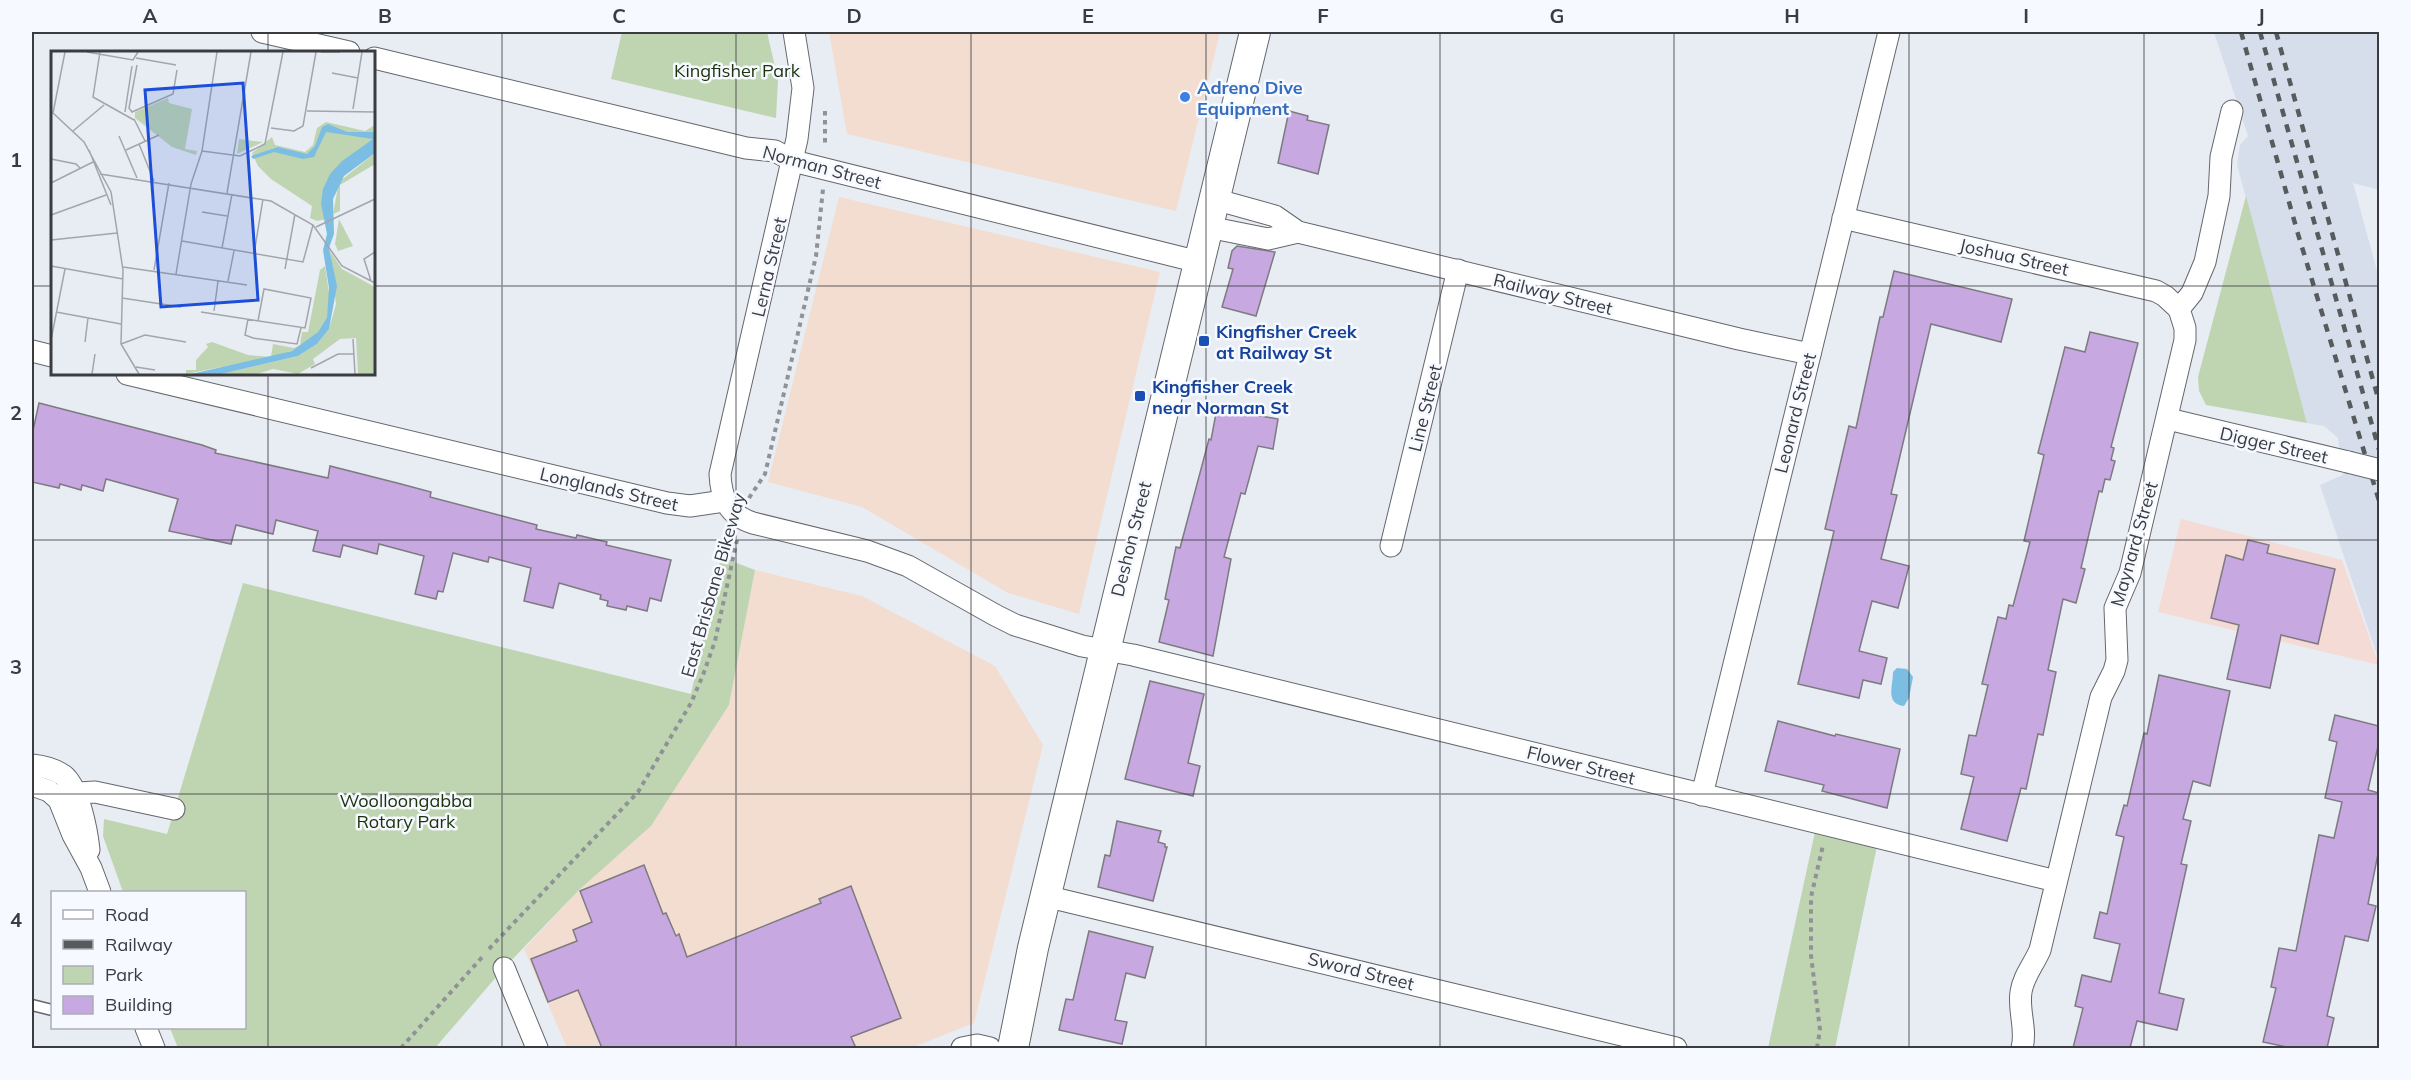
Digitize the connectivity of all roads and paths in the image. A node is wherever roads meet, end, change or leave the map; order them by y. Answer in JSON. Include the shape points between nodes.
{"nodes":[{"id":1,"x":262,"y":32,"type":"edge"},
{"id":2,"x":794,"y":32,"type":"edge"},
{"id":3,"x":1255,"y":32,"type":"edge"},
{"id":4,"x":1889,"y":32,"type":"edge"},
{"id":5,"x":345,"y":51,"type":"edge"},
{"id":6,"x":375,"y":58,"type":"edge"},
{"id":7,"x":824,"y":100,"type":"dead end"},
{"id":8,"x":2232,"y":111,"type":"dead end"},
{"id":9,"x":793,"y":161,"type":"junction"},
{"id":10,"x":825,"y":168,"type":"junction"},
{"id":11,"x":1211,"y":213,"type":"junction"},
{"id":12,"x":1843,"y":218,"type":"junction"},
{"id":13,"x":1199,"y":262,"type":"junction"},
{"id":14,"x":1458,"y":270,"type":"junction"},
{"id":15,"x":2179,"y":309,"type":"junction"},
{"id":16,"x":32,"y":351,"type":"edge"},
{"id":17,"x":1809,"y":354,"type":"junction"},
{"id":18,"x":51,"y":356,"type":"edge"},
{"id":19,"x":130,"y":375,"type":"edge"},
{"id":20,"x":2168,"y":419,"type":"junction"},
{"id":21,"x":2379,"y":470,"type":"edge"},
{"id":22,"x":724,"y":501,"type":"junction"},
{"id":23,"x":743,"y":520,"type":"junction"},
{"id":24,"x":1391,"y":546,"type":"dead end"},
{"id":25,"x":1105,"y":650,"type":"junction"},
{"id":26,"x":32,"y":765,"type":"edge"},
{"id":27,"x":32,"y":785,"type":"edge"},
{"id":28,"x":64,"y":794,"type":"junction"},
{"id":29,"x":1702,"y":795,"type":"junction"},
{"id":30,"x":174,"y":809,"type":"dead end"},
{"id":31,"x":1828,"y":824,"type":"junction"},
{"id":32,"x":2056,"y":881,"type":"junction"},
{"id":33,"x":100,"y":891,"type":"edge"},
{"id":34,"x":1045,"y":896,"type":"junction"},
{"id":35,"x":504,"y":968,"type":"dead end"},
{"id":36,"x":32,"y":1005,"type":"edge"},
{"id":37,"x":51,"y":1010,"type":"edge"},
{"id":38,"x":146,"y":1029,"type":"edge"},
{"id":39,"x":153,"y":1048,"type":"edge"},
{"id":40,"x":401,"y":1048,"type":"edge"},
{"id":41,"x":537,"y":1048,"type":"edge"},
{"id":42,"x":962,"y":1048,"type":"edge"},
{"id":43,"x":990,"y":1048,"type":"edge"},
{"id":44,"x":1013,"y":1048,"type":"edge"},
{"id":45,"x":1676,"y":1048,"type":"edge"},
{"id":46,"x":1816,"y":1048,"type":"edge"},
{"id":47,"x":2022,"y":1048,"type":"edge"}],
"edges":[{"from":1,"to":5,"type":"street"},
{"from":2,"to":9,"type":"street","name":"Lerna Street","via":[[803,88]]},
{"from":3,"to":11,"type":"street","name":"Deshon Street"},
{"from":4,"to":12,"type":"street","name":"Leonard Street"},
{"from":6,"to":9,"type":"street","name":"Norman Street","via":[[776,152]]},
{"from":7,"to":10,"type":"path","name":"East Brisbane Bikeway"},
{"from":8,"to":15,"type":"street","via":[[2221,157],[2219,196],[2208,251],[2192,293]]},
{"from":9,"to":10,"type":"street","name":"Norman Street"},
{"from":9,"to":22,"type":"street","name":"Lerna Street","via":[[720,474]]},
{"from":10,"to":13,"type":"street","name":"Norman Street"},
{"from":10,"to":23,"type":"path","name":"East Brisbane Bikeway","via":[[816,256],[765,474],[749,497]]},
{"from":11,"to":13,"type":"street","name":"Deshon Street"},
{"from":11,"to":14,"type":"street","name":"Railway Street","via":[[1268,239],[1298,232]]},
{"from":12,"to":15,"type":"street","name":"Joshua Street","via":[[2156,291]]},
{"from":12,"to":17,"type":"street","name":"Leonard Street"},
{"from":13,"to":25,"type":"street","name":"Deshon Street"},
{"from":14,"to":17,"type":"street","name":"Railway Street"},
{"from":14,"to":24,"type":"street","name":"Line Street"},
{"from":15,"to":20,"type":"street","name":"Maynard Street","via":[[2185,340]]},
{"from":16,"to":18,"type":"street"},
{"from":17,"to":29,"type":"street","name":"Leonard Street"},
{"from":19,"to":22,"type":"street","name":"Longlands Street","via":[[667,503],[690,507]]},
{"from":20,"to":21,"type":"street","name":"Digger Street","bridge":true},
{"from":20,"to":32,"type":"street","name":"Maynard Street","via":[[2130,573],[2115,608],[2117,660],[2101,697]]},
{"from":22,"to":23,"type":"street"},
{"from":23,"to":25,"type":"street","via":[[867,550],[908,566],[1015,625]]},
{"from":23,"to":40,"type":"path","name":"East Brisbane Bikeway","via":[[715,641],[703,675],[691,703],[638,792]]},
{"from":25,"to":29,"type":"street","name":"Flower Street"},
{"from":25,"to":34,"type":"street","name":"Deshon Street"},
{"from":26,"to":28,"type":"street","via":[[61,774],[69,782]]},
{"from":27,"to":28,"type":"street"},
{"from":28,"to":30,"type":"street","via":[[100,793]]},
{"from":28,"to":33,"type":"street"},
{"from":29,"to":31,"type":"street","name":"Flower Street"},
{"from":31,"to":32,"type":"street","name":"Flower Street"},
{"from":31,"to":46,"type":"path","via":[[1811,897],[1811,955],[1820,1030]]},
{"from":32,"to":47,"type":"street","name":"Maynard Street","via":[[2040,950],[2021,994]]},
{"from":34,"to":44,"type":"street","name":"Deshon Street"},
{"from":34,"to":45,"type":"street","name":"Sword Street"},
{"from":35,"to":41,"type":"street"},
{"from":36,"to":37,"type":"lane"},
{"from":38,"to":39,"type":"street"},
{"from":42,"to":43,"type":"street"}]}
